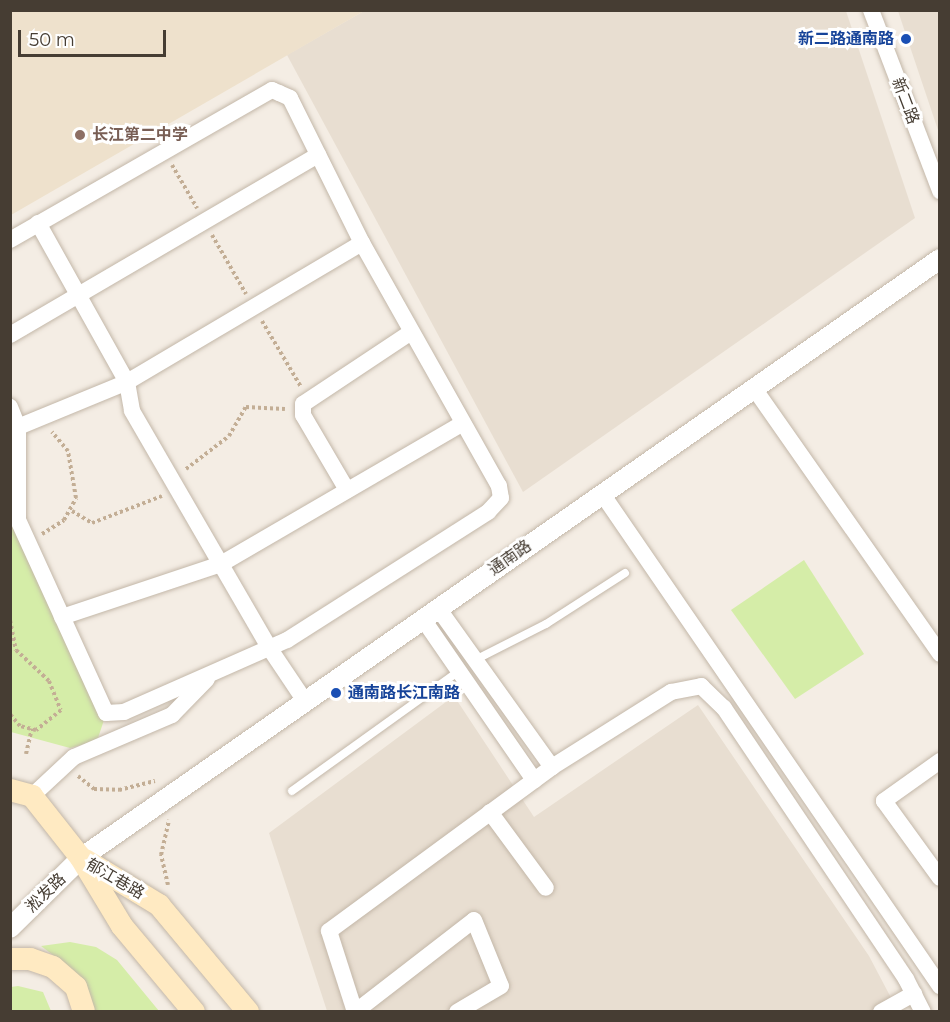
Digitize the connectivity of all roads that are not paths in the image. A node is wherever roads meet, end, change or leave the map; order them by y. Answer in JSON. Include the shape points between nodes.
{"nodes":[{"id":1,"x":871,"y":10,"type":"edge"},
{"id":2,"x":318,"y":155,"type":"junction"},
{"id":3,"x":939,"y":191,"type":"edge"},
{"id":4,"x":38,"y":223,"type":"junction"},
{"id":5,"x":10,"y":240,"type":"edge"},
{"id":6,"x":362,"y":243,"type":"junction"},
{"id":7,"x":939,"y":259,"type":"edge"},
{"id":8,"x":78,"y":295,"type":"junction"},
{"id":9,"x":410,"y":333,"type":"junction"},
{"id":10,"x":10,"y":335,"type":"edge"},
{"id":11,"x":127,"y":382,"type":"junction"},
{"id":12,"x":756,"y":391,"type":"junction"},
{"id":13,"x":10,"y":407,"type":"edge"},
{"id":14,"x":462,"y":424,"type":"junction"},
{"id":15,"x":18,"y":427,"type":"junction"},
{"id":16,"x":347,"y":490,"type":"junction"},
{"id":17,"x":603,"y":495,"type":"junction"},
{"id":18,"x":221,"y":564,"type":"junction"},
{"id":19,"x":625,"y":573,"type":"dead end"},
{"id":20,"x":430,"y":614,"type":"junction"},
{"id":21,"x":62,"y":617,"type":"junction"},
{"id":22,"x":268,"y":646,"type":"junction"},
{"id":23,"x":939,"y":654,"type":"edge"},
{"id":24,"x":475,"y":660,"type":"junction"},
{"id":25,"x":459,"y":671,"type":"junction"},
{"id":26,"x":214,"y":672,"type":"junction"},
{"id":27,"x":305,"y":701,"type":"junction"},
{"id":28,"x":939,"y":761,"type":"edge"},
{"id":29,"x":552,"y":767,"type":"junction"},
{"id":30,"x":534,"y":780,"type":"junction"},
{"id":31,"x":10,"y":790,"type":"edge"},
{"id":32,"x":292,"y":791,"type":"dead end"},
{"id":33,"x":32,"y":796,"type":"junction"},
{"id":34,"x":490,"y":812,"type":"junction"},
{"id":35,"x":81,"y":858,"type":"junction"},
{"id":36,"x":939,"y":878,"type":"edge"},
{"id":37,"x":546,"y":888,"type":"dead end"},
{"id":38,"x":10,"y":928,"type":"edge"},
{"id":39,"x":10,"y":959,"type":"edge"},
{"id":40,"x":939,"y":986,"type":"edge"},
{"id":41,"x":914,"y":993,"type":"junction"},
{"id":42,"x":84,"y":1011,"type":"edge"},
{"id":43,"x":194,"y":1011,"type":"edge"},
{"id":44,"x":248,"y":1011,"type":"edge"},
{"id":45,"x":355,"y":1011,"type":"edge"},
{"id":46,"x":457,"y":1011,"type":"edge"},
{"id":47,"x":881,"y":1011,"type":"edge"},
{"id":48,"x":923,"y":1011,"type":"edge"}],
"edges":[{"from":1,"to":3,"type":"street","name":"新二路"},
{"from":2,"to":4,"type":"street","via":[[290,98],[272,90]]},
{"from":2,"to":6,"type":"street"},
{"from":2,"to":8,"type":"street"},
{"from":4,"to":5,"type":"street"},
{"from":4,"to":8,"type":"street"},
{"from":6,"to":9,"type":"street"},
{"from":6,"to":11,"type":"street"},
{"from":7,"to":12,"type":"street","name":"通南路"},
{"from":8,"to":10,"type":"street"},
{"from":8,"to":11,"type":"street"},
{"from":9,"to":14,"type":"street"},
{"from":9,"to":16,"type":"street","via":[[305,404]]},
{"from":11,"to":15,"type":"street"},
{"from":11,"to":18,"type":"street","via":[[132,411]]},
{"from":12,"to":17,"type":"street","name":"通南路"},
{"from":12,"to":23,"type":"street"},
{"from":13,"to":15,"type":"street"},
{"from":14,"to":16,"type":"street"},
{"from":14,"to":22,"type":"street","via":[[499,486],[501,498],[488,512],[287,640]]},
{"from":15,"to":21,"type":"street","via":[[18,520]]},
{"from":16,"to":18,"type":"street"},
{"from":17,"to":20,"type":"street","name":"通南路"},
{"from":17,"to":40,"type":"street"},
{"from":18,"to":21,"type":"street"},
{"from":18,"to":22,"type":"street"},
{"from":19,"to":24,"type":"lane","via":[[546,624]]},
{"from":20,"to":24,"type":"street"},
{"from":20,"to":25,"type":"street"},
{"from":20,"to":27,"type":"street","name":"通南路"},
{"from":21,"to":26,"type":"street","via":[[106,714],[124,712]]},
{"from":22,"to":26,"type":"street"},
{"from":22,"to":27,"type":"street"},
{"from":24,"to":29,"type":"street"},
{"from":25,"to":30,"type":"street"},
{"from":25,"to":32,"type":"lane"},
{"from":26,"to":33,"type":"street","via":[[172,715],[74,757]]},
{"from":27,"to":35,"type":"street","name":"通南路"},
{"from":28,"to":36,"type":"street","via":[[884,801]]},
{"from":29,"to":30,"type":"street"},
{"from":29,"to":41,"type":"street","via":[[671,692],[701,686],[724,708]]},
{"from":30,"to":34,"type":"street"},
{"from":31,"to":33,"type":"main road"},
{"from":33,"to":35,"type":"main road"},
{"from":34,"to":37,"type":"street"},
{"from":34,"to":45,"type":"street","via":[[328,931]]},
{"from":35,"to":38,"type":"street","name":"淞发路"},
{"from":35,"to":43,"type":"main road","name":"郁江巷路","via":[[122,926]]},
{"from":35,"to":44,"type":"main road","name":"郁江巷路","via":[[159,905]]},
{"from":39,"to":42,"type":"main road","via":[[30,959],[53,968],[76,987]]},
{"from":41,"to":47,"type":"street"},
{"from":41,"to":48,"type":"street"},
{"from":45,"to":46,"type":"street","via":[[474,920],[501,986]]}]}
